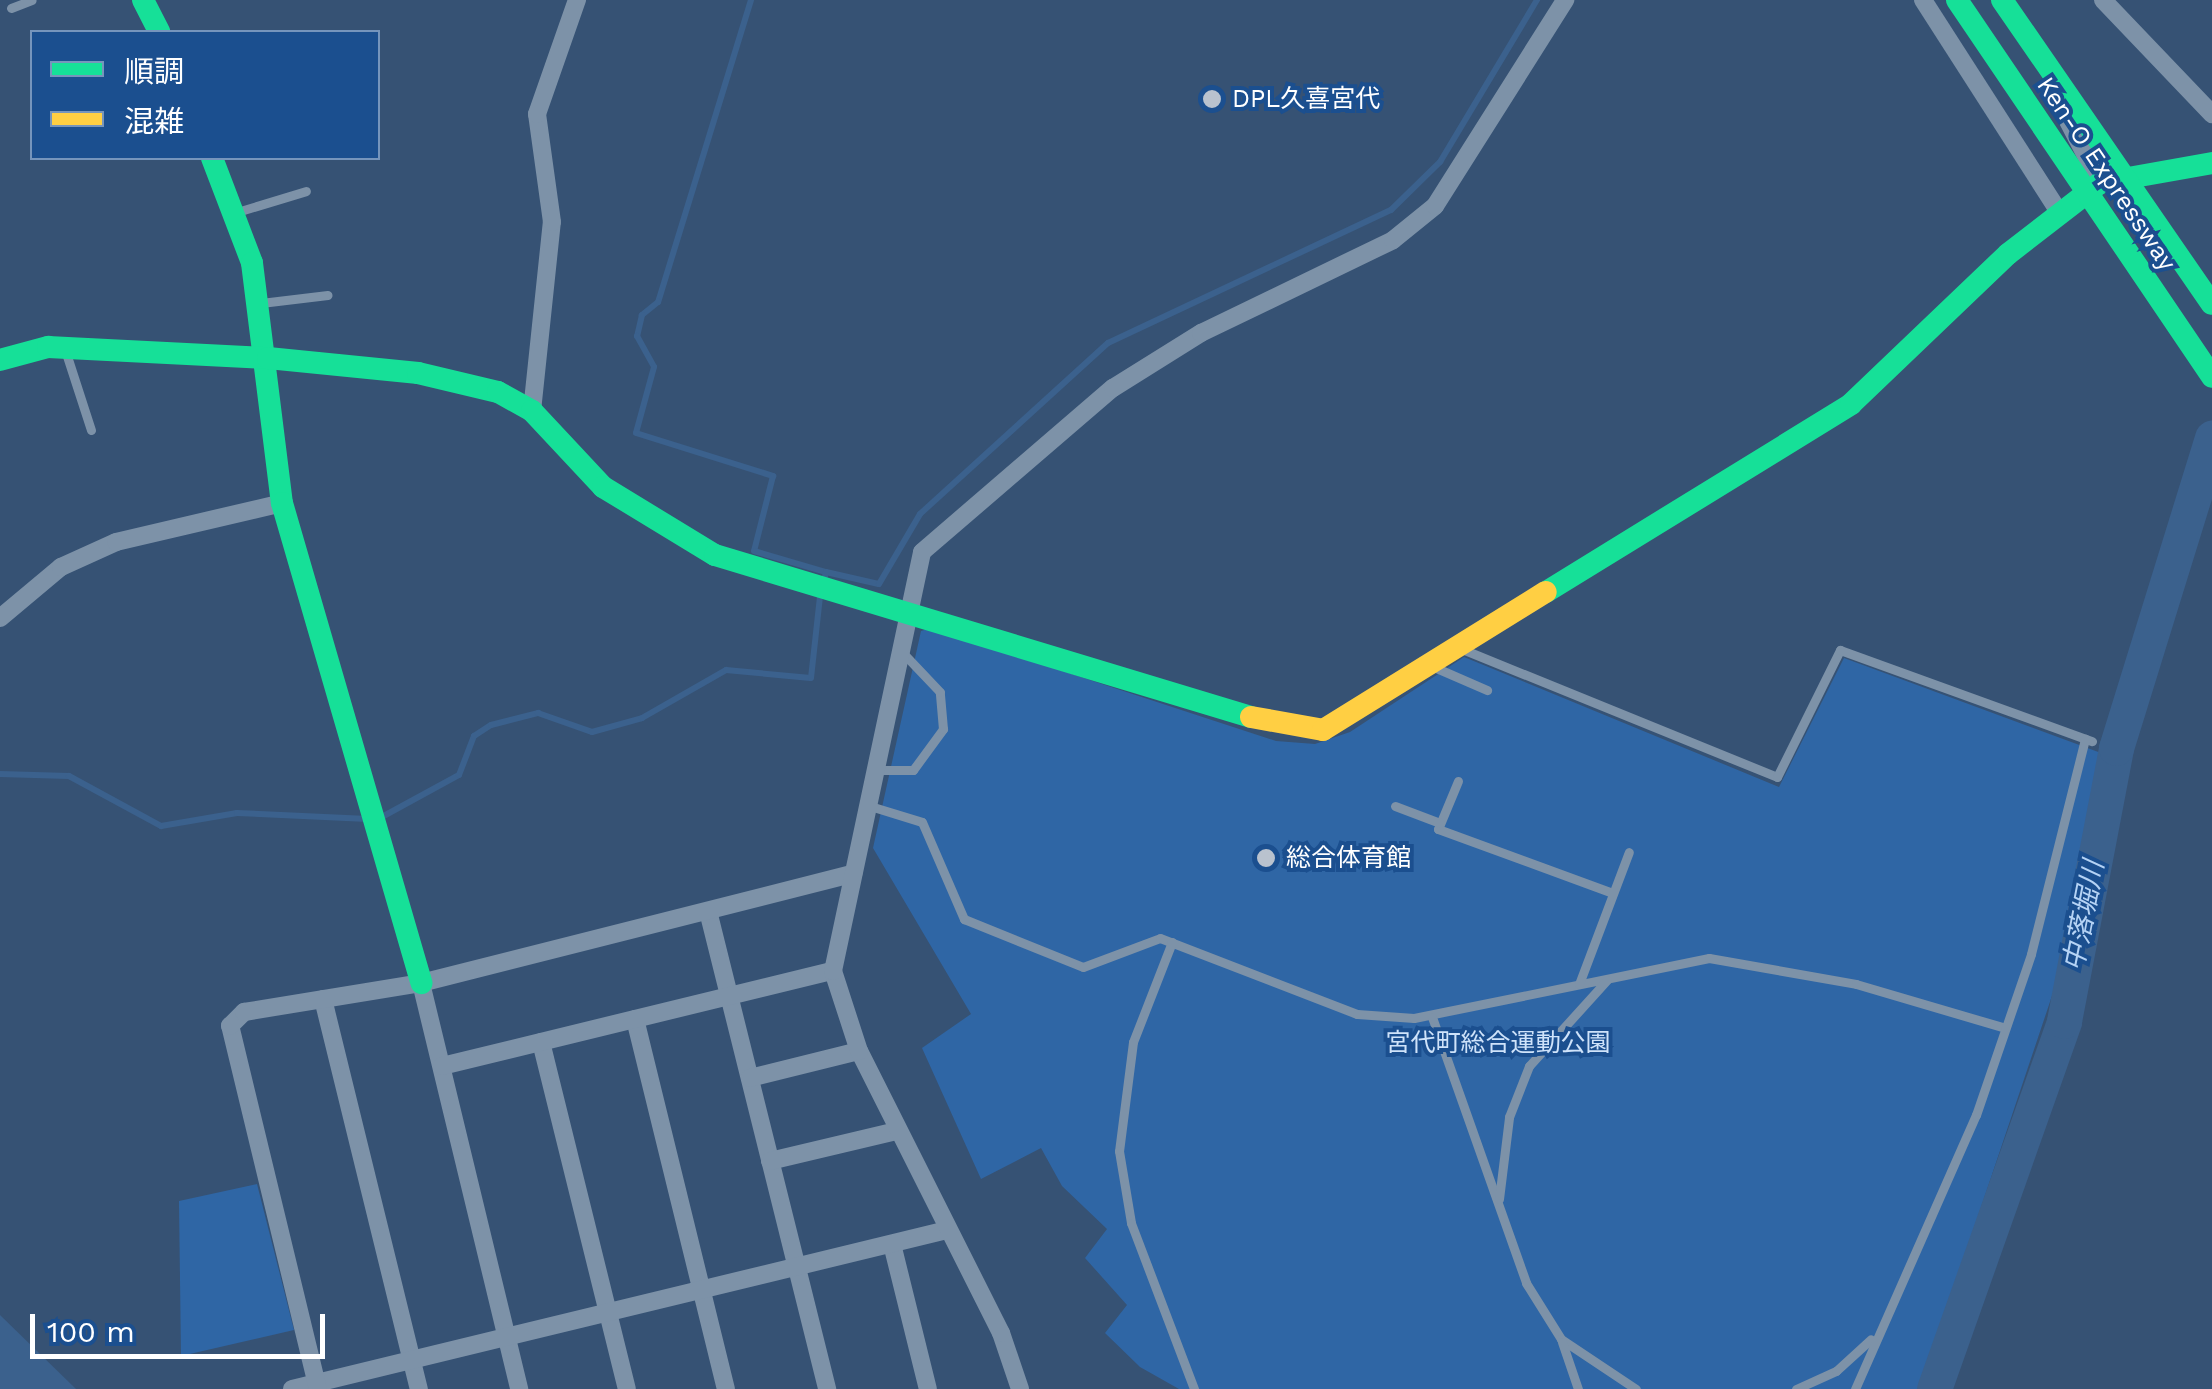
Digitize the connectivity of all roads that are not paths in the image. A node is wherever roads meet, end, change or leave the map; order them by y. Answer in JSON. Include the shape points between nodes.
{"nodes":[{"id":1,"x":32,"y":0,"type":"edge"},
{"id":2,"x":143,"y":0,"type":"edge"},
{"id":3,"x":577,"y":0,"type":"edge"},
{"id":4,"x":1565,"y":0,"type":"edge"},
{"id":5,"x":1922,"y":0,"type":"edge"},
{"id":6,"x":1957,"y":0,"type":"edge"},
{"id":7,"x":2002,"y":0,"type":"edge"},
{"id":8,"x":2017,"y":0,"type":"edge"},
{"id":9,"x":2102,"y":0,"type":"edge"},
{"id":10,"x":11,"y":8,"type":"dead end"},
{"id":11,"x":158,"y":30,"type":"edge"},
{"id":12,"x":2212,"y":114,"type":"edge"},
{"id":13,"x":213,"y":160,"type":"edge"},
{"id":14,"x":2212,"y":163,"type":"edge"},
{"id":15,"x":2100,"y":183,"type":"junction"},
{"id":16,"x":306,"y":191,"type":"dead end"},
{"id":17,"x":236,"y":212,"type":"junction"},
{"id":18,"x":2060,"y":212,"type":"junction"},
{"id":19,"x":328,"y":296,"type":"dead end"},
{"id":20,"x":259,"y":304,"type":"junction"},
{"id":21,"x":2212,"y":304,"type":"edge"},
{"id":22,"x":65,"y":348,"type":"junction"},
{"id":23,"x":268,"y":358,"type":"junction"},
{"id":24,"x":0,"y":360,"type":"edge"},
{"id":25,"x":2212,"y":377,"type":"edge"},
{"id":26,"x":532,"y":410,"type":"junction"},
{"id":27,"x":91,"y":430,"type":"dead end"},
{"id":28,"x":282,"y":502,"type":"junction"},
{"id":29,"x":910,"y":614,"type":"junction"},
{"id":30,"x":0,"y":618,"type":"edge"},
{"id":31,"x":1462,"y":648,"type":"junction"},
{"id":32,"x":902,"y":652,"type":"junction"},
{"id":33,"x":1434,"y":667,"type":"junction"},
{"id":34,"x":1486,"y":690,"type":"dead end"},
{"id":35,"x":878,"y":770,"type":"junction"},
{"id":36,"x":1458,"y":781,"type":"dead end"},
{"id":37,"x":870,"y":806,"type":"junction"},
{"id":38,"x":1395,"y":806,"type":"dead end"},
{"id":39,"x":1440,"y":823,"type":"junction"},
{"id":40,"x":1629,"y":852,"type":"dead end"},
{"id":41,"x":853,"y":874,"type":"junction"},
{"id":42,"x":1613,"y":893,"type":"junction"},
{"id":43,"x":708,"y":911,"type":"junction"},
{"id":44,"x":1172,"y":942,"type":"junction"},
{"id":45,"x":833,"y":970,"type":"junction"},
{"id":46,"x":1614,"y":975,"type":"junction"},
{"id":47,"x":422,"y":983,"type":"junction"},
{"id":48,"x":1580,"y":984,"type":"junction"},
{"id":49,"x":730,"y":996,"type":"junction"},
{"id":50,"x":324,"y":999,"type":"junction"},
{"id":51,"x":1432,"y":1017,"type":"junction"},
{"id":52,"x":635,"y":1020,"type":"junction"},
{"id":53,"x":2002,"y":1027,"type":"junction"},
{"id":54,"x":541,"y":1042,"type":"junction"},
{"id":55,"x":859,"y":1051,"type":"junction"},
{"id":56,"x":442,"y":1066,"type":"junction"},
{"id":57,"x":750,"y":1078,"type":"junction"},
{"id":58,"x":897,"y":1131,"type":"junction"},
{"id":59,"x":770,"y":1161,"type":"junction"},
{"id":60,"x":1498,"y":1204,"type":"junction"},
{"id":61,"x":948,"y":1230,"type":"junction"},
{"id":62,"x":892,"y":1244,"type":"junction"},
{"id":63,"x":795,"y":1264,"type":"junction"},
{"id":64,"x":701,"y":1287,"type":"junction"},
{"id":65,"x":608,"y":1310,"type":"junction"},
{"id":66,"x":1880,"y":1324,"type":"junction"},
{"id":67,"x":506,"y":1334,"type":"junction"},
{"id":68,"x":1561,"y":1339,"type":"junction"},
{"id":69,"x":412,"y":1359,"type":"junction"},
{"id":70,"x":317,"y":1386,"type":"edge"},
{"id":71,"x":292,"y":1389,"type":"edge"},
{"id":72,"x":419,"y":1389,"type":"edge"},
{"id":73,"x":519,"y":1389,"type":"edge"},
{"id":74,"x":627,"y":1389,"type":"edge"},
{"id":75,"x":726,"y":1389,"type":"edge"},
{"id":76,"x":827,"y":1389,"type":"edge"},
{"id":77,"x":928,"y":1389,"type":"edge"},
{"id":78,"x":1020,"y":1389,"type":"edge"},
{"id":79,"x":1194,"y":1389,"type":"edge"},
{"id":80,"x":1578,"y":1389,"type":"edge"},
{"id":81,"x":1636,"y":1389,"type":"edge"},
{"id":82,"x":1796,"y":1389,"type":"edge"},
{"id":83,"x":1855,"y":1389,"type":"edge"}],
"edges":[{"from":1,"to":10,"type":"lane"},
{"from":2,"to":11,"type":"main road"},
{"from":3,"to":26,"type":"street","via":[[537,114],[552,222]]},
{"from":4,"to":29,"type":"street","via":[[1435,206],[1393,240],[1201,333],[1114,388],[922,552]]},
{"from":5,"to":18,"type":"street"},
{"from":6,"to":25,"type":"main road","name":"Ken-O Expressway","bridge":true},
{"from":7,"to":21,"type":"main road","name":"Ken-O Expressway","bridge":true},
{"from":8,"to":15,"type":"street","via":[[2027,41]]},
{"from":9,"to":12,"type":"street"},
{"from":13,"to":17,"type":"main road"},
{"from":14,"to":15,"type":"main road"},
{"from":15,"to":18,"type":"main road"},
{"from":16,"to":17,"type":"lane"},
{"from":17,"to":20,"type":"main road"},
{"from":18,"to":31,"type":"main road","via":[[1851,404],[1759,453]]},
{"from":19,"to":20,"type":"lane"},
{"from":20,"to":23,"type":"main road"},
{"from":22,"to":23,"type":"main road"},
{"from":22,"to":24,"type":"main road"},
{"from":22,"to":27,"type":"lane"},
{"from":23,"to":26,"type":"main road","via":[[418,373]]},
{"from":23,"to":28,"type":"main road"},
{"from":26,"to":29,"type":"main road","via":[[603,487],[683,540]]},
{"from":28,"to":30,"type":"street","via":[[116,542],[60,567]]},
{"from":28,"to":47,"type":"main road"},
{"from":29,"to":32,"type":"street"},
{"from":29,"to":33,"type":"main road","via":[[1296,731],[1323,730]]},
{"from":31,"to":33,"type":"main road"},
{"from":31,"to":53,"type":"lane","via":[[1777,777],[1840,650],[2088,740],[2031,954]]},
{"from":32,"to":35,"type":"street"},
{"from":32,"to":35,"type":"lane","via":[[940,692],[943,728],[913,770]]},
{"from":33,"to":34,"type":"lane"},
{"from":35,"to":37,"type":"street"},
{"from":36,"to":39,"type":"lane"},
{"from":37,"to":41,"type":"street"},
{"from":37,"to":44,"type":"lane","via":[[922,822],[964,919],[1083,967],[1160,938]]},
{"from":38,"to":39,"type":"lane"},
{"from":39,"to":42,"type":"lane"},
{"from":40,"to":42,"type":"lane"},
{"from":41,"to":43,"type":"street"},
{"from":41,"to":45,"type":"street"},
{"from":42,"to":48,"type":"lane"},
{"from":43,"to":47,"type":"street"},
{"from":43,"to":49,"type":"street"},
{"from":44,"to":51,"type":"lane","via":[[1357,1014]]},
{"from":44,"to":79,"type":"lane","via":[[1133,1042],[1119,1152],[1131,1223]]},
{"from":45,"to":49,"type":"street"},
{"from":45,"to":55,"type":"street"},
{"from":46,"to":48,"type":"lane"},
{"from":46,"to":53,"type":"lane","via":[[1709,958],[1856,984]]},
{"from":46,"to":60,"type":"lane","via":[[1579,1002],[1529,1066],[1509,1118]]},
{"from":47,"to":50,"type":"street"},
{"from":47,"to":56,"type":"street"},
{"from":48,"to":51,"type":"lane"},
{"from":49,"to":52,"type":"street"},
{"from":49,"to":57,"type":"street"},
{"from":50,"to":69,"type":"street"},
{"from":50,"to":70,"type":"street","via":[[244,1012],[230,1026]]},
{"from":51,"to":60,"type":"lane"},
{"from":52,"to":54,"type":"street"},
{"from":52,"to":64,"type":"street"},
{"from":53,"to":66,"type":"lane","via":[[1976,1114]]},
{"from":54,"to":56,"type":"street"},
{"from":54,"to":65,"type":"street"},
{"from":55,"to":57,"type":"street"},
{"from":55,"to":58,"type":"street"},
{"from":56,"to":67,"type":"street"},
{"from":57,"to":59,"type":"street"},
{"from":58,"to":59,"type":"street"},
{"from":58,"to":61,"type":"street"},
{"from":59,"to":63,"type":"street"},
{"from":60,"to":68,"type":"lane","via":[[1526,1283]]},
{"from":61,"to":62,"type":"street"},
{"from":61,"to":78,"type":"street"},
{"from":62,"to":63,"type":"street"},
{"from":62,"to":77,"type":"street"},
{"from":63,"to":64,"type":"street"},
{"from":63,"to":76,"type":"street"},
{"from":64,"to":65,"type":"street"},
{"from":64,"to":75,"type":"street"},
{"from":65,"to":67,"type":"street"},
{"from":65,"to":74,"type":"street"},
{"from":66,"to":82,"type":"lane","via":[[1836,1371]]},
{"from":66,"to":83,"type":"lane"},
{"from":67,"to":69,"type":"street"},
{"from":67,"to":73,"type":"street"},
{"from":68,"to":80,"type":"lane"},
{"from":68,"to":81,"type":"lane"},
{"from":69,"to":70,"type":"street"},
{"from":69,"to":72,"type":"street"},
{"from":70,"to":71,"type":"street"}]}
